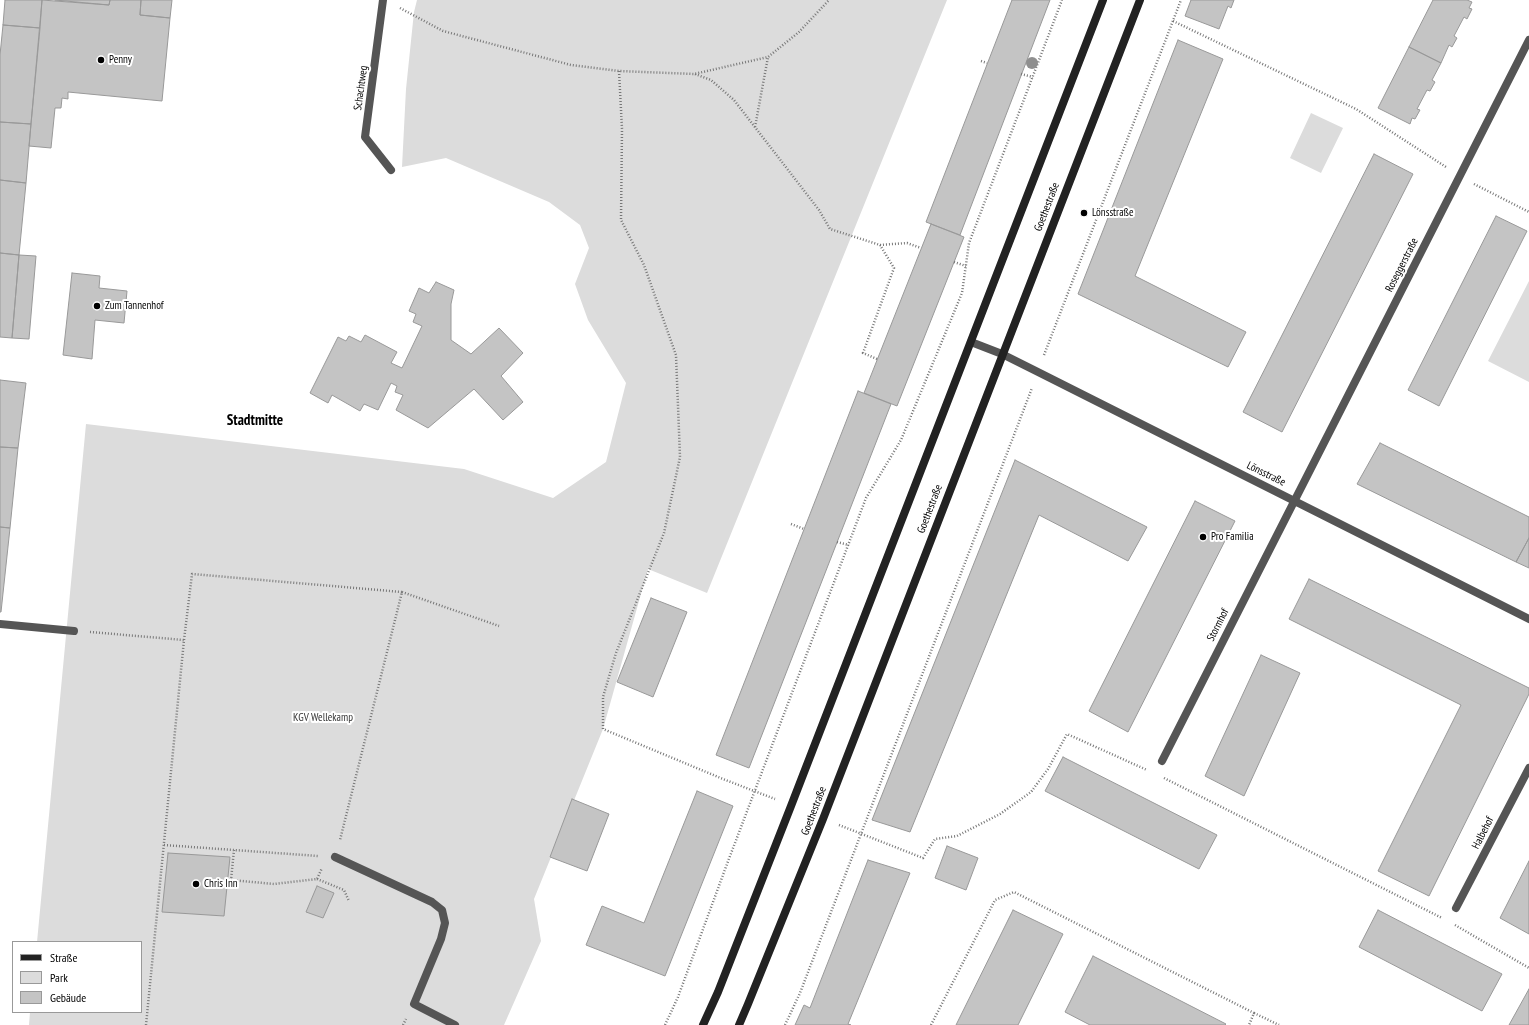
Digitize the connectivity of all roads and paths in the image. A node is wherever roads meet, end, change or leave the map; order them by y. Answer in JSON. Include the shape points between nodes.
{"nodes":[{"id":1,"x":383,"y":0,"type":"edge"},
{"id":2,"x":829,"y":0,"type":"edge"},
{"id":3,"x":1062,"y":0,"type":"edge"},
{"id":4,"x":1103,"y":0,"type":"edge"},
{"id":5,"x":1140,"y":0,"type":"edge"},
{"id":6,"x":1181,"y":0,"type":"edge"},
{"id":7,"x":398,"y":7,"type":"dead end"},
{"id":8,"x":1173,"y":21,"type":"junction"},
{"id":9,"x":1529,"y":40,"type":"edge"},
{"id":10,"x":768,"y":57,"type":"junction"},
{"id":11,"x":981,"y":62,"type":"dead end"},
{"id":12,"x":988,"y":63,"type":"dead end"},
{"id":13,"x":619,"y":71,"type":"junction"},
{"id":14,"x":694,"y":74,"type":"junction"},
{"id":15,"x":1022,"y":74,"type":"dead end"},
{"id":16,"x":1033,"y":77,"type":"junction"},
{"id":17,"x":755,"y":127,"type":"junction"},
{"id":18,"x":391,"y":170,"type":"dead end"},
{"id":19,"x":1459,"y":176,"type":"junction"},
{"id":20,"x":1529,"y":212,"type":"edge"},
{"id":21,"x":880,"y":245,"type":"junction"},
{"id":22,"x":921,"y":248,"type":"dead end"},
{"id":23,"x":954,"y":262,"type":"dead end"},
{"id":24,"x":966,"y":266,"type":"junction"},
{"id":25,"x":970,"y":342,"type":"junction"},
{"id":26,"x":1002,"y":354,"type":"junction"},
{"id":27,"x":877,"y":359,"type":"dead end"},
{"id":28,"x":1038,"y":372,"type":"junction"},
{"id":29,"x":1294,"y":500,"type":"junction"},
{"id":30,"x":791,"y":524,"type":"dead end"},
{"id":31,"x":804,"y":529,"type":"dead end"},
{"id":32,"x":838,"y":542,"type":"dead end"},
{"id":33,"x":848,"y":545,"type":"junction"},
{"id":34,"x":402,"y":592,"type":"junction"},
{"id":35,"x":1529,"y":619,"type":"edge"},
{"id":36,"x":0,"y":624,"type":"edge"},
{"id":37,"x":499,"y":626,"type":"dead end"},
{"id":38,"x":74,"y":630,"type":"joint"},
{"id":39,"x":184,"y":640,"type":"junction"},
{"id":40,"x":1162,"y":761,"type":"dead end"},
{"id":41,"x":1529,"y":768,"type":"edge"},
{"id":42,"x":1148,"y":771,"type":"dead end"},
{"id":43,"x":1161,"y":777,"type":"dead end"},
{"id":44,"x":755,"y":791,"type":"junction"},
{"id":45,"x":791,"y":806,"type":"junction"},
{"id":46,"x":823,"y":819,"type":"junction"},
{"id":47,"x":861,"y":834,"type":"junction"},
{"id":48,"x":164,"y":845,"type":"junction"},
{"id":49,"x":234,"y":850,"type":"junction"},
{"id":50,"x":327,"y":856,"type":"junction"},
{"id":51,"x":335,"y":857,"type":"junction"},
{"id":52,"x":317,"y":878,"type":"junction"},
{"id":53,"x":349,"y":901,"type":"dead end"},
{"id":54,"x":1456,"y":908,"type":"dead end"},
{"id":55,"x":1529,"y":968,"type":"edge"},
{"id":56,"x":1254,"y":1013,"type":"junction"},
{"id":57,"x":146,"y":1025,"type":"edge"},
{"id":58,"x":455,"y":1025,"type":"edge"},
{"id":59,"x":665,"y":1025,"type":"edge"},
{"id":60,"x":703,"y":1025,"type":"edge"},
{"id":61,"x":739,"y":1025,"type":"edge"},
{"id":62,"x":785,"y":1025,"type":"edge"},
{"id":63,"x":931,"y":1025,"type":"edge"},
{"id":64,"x":1249,"y":1025,"type":"edge"},
{"id":65,"x":1279,"y":1025,"type":"edge"}],
"edges":[{"from":1,"to":18,"type":"street","name":"Schachtweg","via":[[365,137]]},
{"from":2,"to":10,"type":"path","via":[[799,32]]},
{"from":3,"to":16,"type":"path"},
{"from":4,"to":25,"type":"street","name":"Goethestraße"},
{"from":5,"to":26,"type":"street","name":"Goethestraße"},
{"from":6,"to":8,"type":"path"},
{"from":7,"to":13,"type":"path","via":[[443,31],[571,65]]},
{"from":8,"to":19,"type":"path","via":[[1356,109]]},
{"from":8,"to":28,"type":"path"},
{"from":9,"to":19,"type":"street","name":"Roseggerstraße"},
{"from":10,"to":14,"type":"path"},
{"from":10,"to":17,"type":"path"},
{"from":11,"to":12,"type":"path"},
{"from":13,"to":14,"type":"path"},
{"from":13,"to":44,"type":"path","via":[[622,129],[621,220],[644,265],[676,355],[680,457],[664,533],[616,652],[603,697],[603,729]]},
{"from":14,"to":17,"type":"path","via":[[711,80],[734,100]]},
{"from":15,"to":16,"type":"path"},
{"from":16,"to":24,"type":"path","via":[[969,243]]},
{"from":17,"to":21,"type":"path","via":[[819,210],[830,229]]},
{"from":19,"to":20,"type":"path"},
{"from":19,"to":29,"type":"street","name":"Roseggerstraße"},
{"from":21,"to":22,"type":"path","via":[[907,243]]},
{"from":21,"to":27,"type":"path","via":[[894,268],[862,353]]},
{"from":23,"to":24,"type":"path"},
{"from":24,"to":33,"type":"path","via":[[962,293],[901,440],[866,498]]},
{"from":25,"to":26,"type":"street","name":"Lönsstraße"},
{"from":25,"to":45,"type":"street","name":"Goethestraße"},
{"from":26,"to":28,"type":"street","name":"Lönsstraße"},
{"from":26,"to":46,"type":"street","name":"Goethestraße"},
{"from":28,"to":29,"type":"street","name":"Lönsstraße"},
{"from":28,"to":47,"type":"path"},
{"from":29,"to":35,"type":"street","name":"Lönsstraße"},
{"from":29,"to":40,"type":"street","name":"Stormhof"},
{"from":30,"to":31,"type":"path"},
{"from":32,"to":33,"type":"path"},
{"from":33,"to":44,"type":"path"},
{"from":34,"to":37,"type":"path"},
{"from":34,"to":39,"type":"path","via":[[192,574]]},
{"from":34,"to":51,"type":"path"},
{"from":36,"to":38,"type":"street"},
{"from":38,"to":39,"type":"path"},
{"from":39,"to":48,"type":"path"},
{"from":41,"to":54,"type":"street","name":"Halbehof"},
{"from":42,"to":47,"type":"path","via":[[1067,734],[1048,769],[1031,792],[1000,814],[957,836],[935,839],[923,858]]},
{"from":43,"to":55,"type":"path","via":[[1449,922]]},
{"from":44,"to":45,"type":"path"},
{"from":44,"to":59,"type":"path","via":[[678,997]]},
{"from":45,"to":60,"type":"street","name":"Goethestraße"},
{"from":46,"to":47,"type":"path"},
{"from":46,"to":61,"type":"street","name":"Goethestraße"},
{"from":47,"to":62,"type":"path","via":[[800,994]]},
{"from":48,"to":49,"type":"path"},
{"from":48,"to":57,"type":"path"},
{"from":49,"to":50,"type":"path"},
{"from":49,"to":52,"type":"path","via":[[232,880],[274,884]]},
{"from":50,"to":51,"type":"path"},
{"from":50,"to":52,"type":"path"},
{"from":51,"to":58,"type":"street","via":[[432,902],[442,910],[444,923],[441,939],[414,1004]]},
{"from":52,"to":53,"type":"path","via":[[344,890]]},
{"from":56,"to":63,"type":"path","via":[[1014,892],[995,900]]},
{"from":56,"to":64,"type":"path"},
{"from":56,"to":65,"type":"path"}]}
